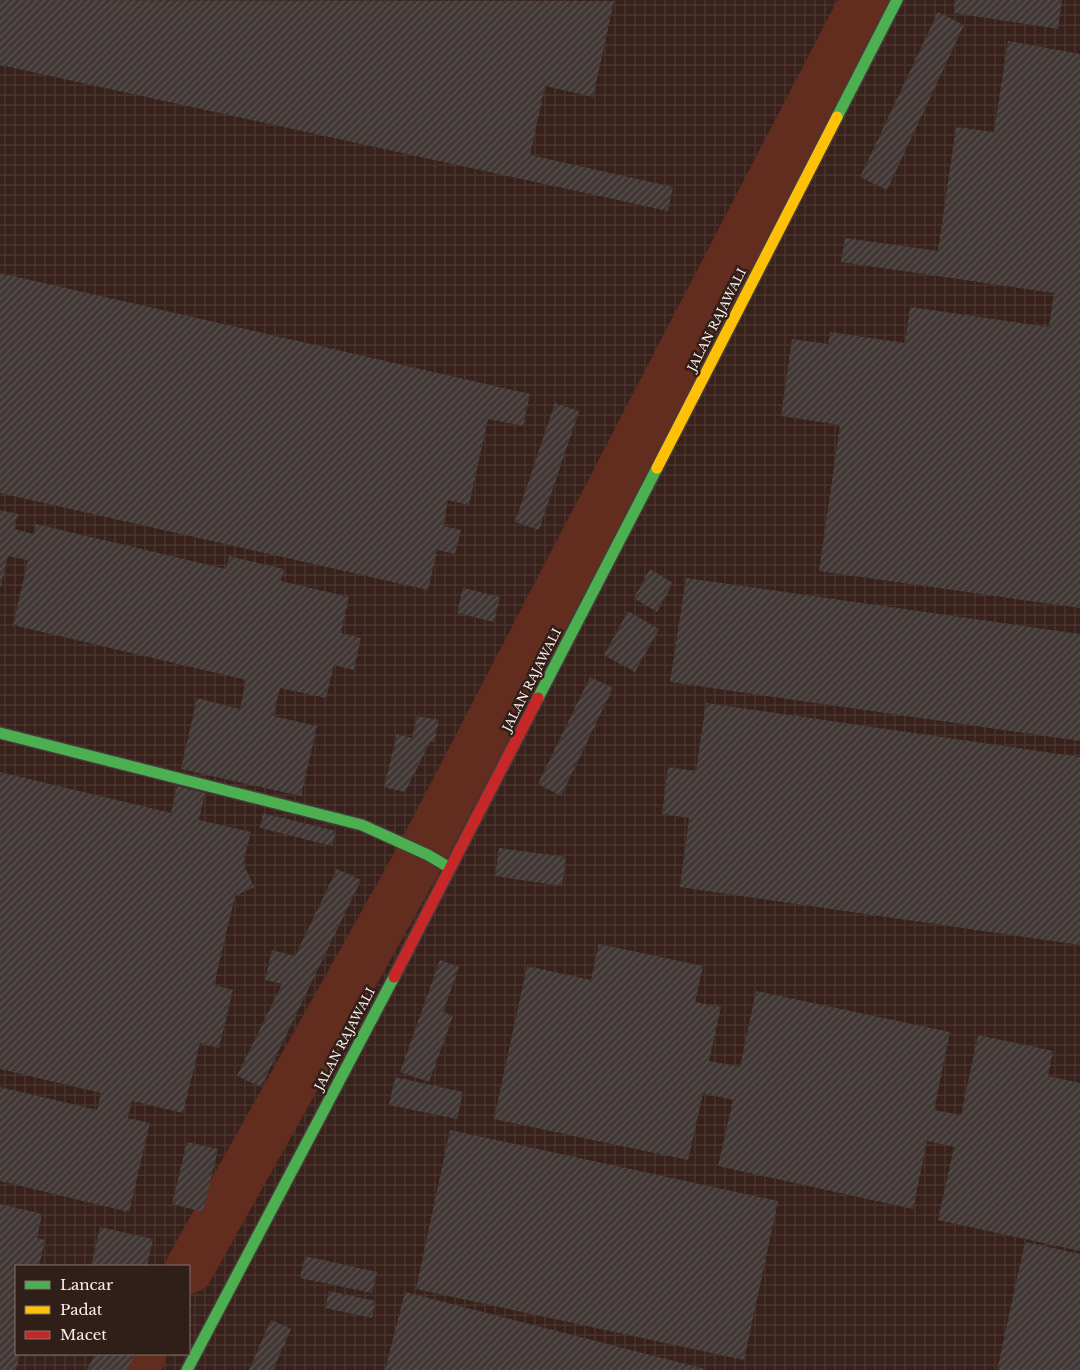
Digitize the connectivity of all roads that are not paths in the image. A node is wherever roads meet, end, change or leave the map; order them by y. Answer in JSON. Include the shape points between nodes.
{"nodes":[{"id":1,"x":897,"y":0,"type":"edge"},
{"id":2,"x":0,"y":733,"type":"edge"},
{"id":3,"x":450,"y":868,"type":"junction"},
{"id":4,"x":187,"y":1370,"type":"edge"}],
"edges":[{"from":1,"to":3,"type":"street","name":"JALAN RAJAWALI"},
{"from":2,"to":3,"type":"street","via":[[362,825],[428,854]]},
{"from":3,"to":4,"type":"street","name":"JALAN RAJAWALI"}]}
